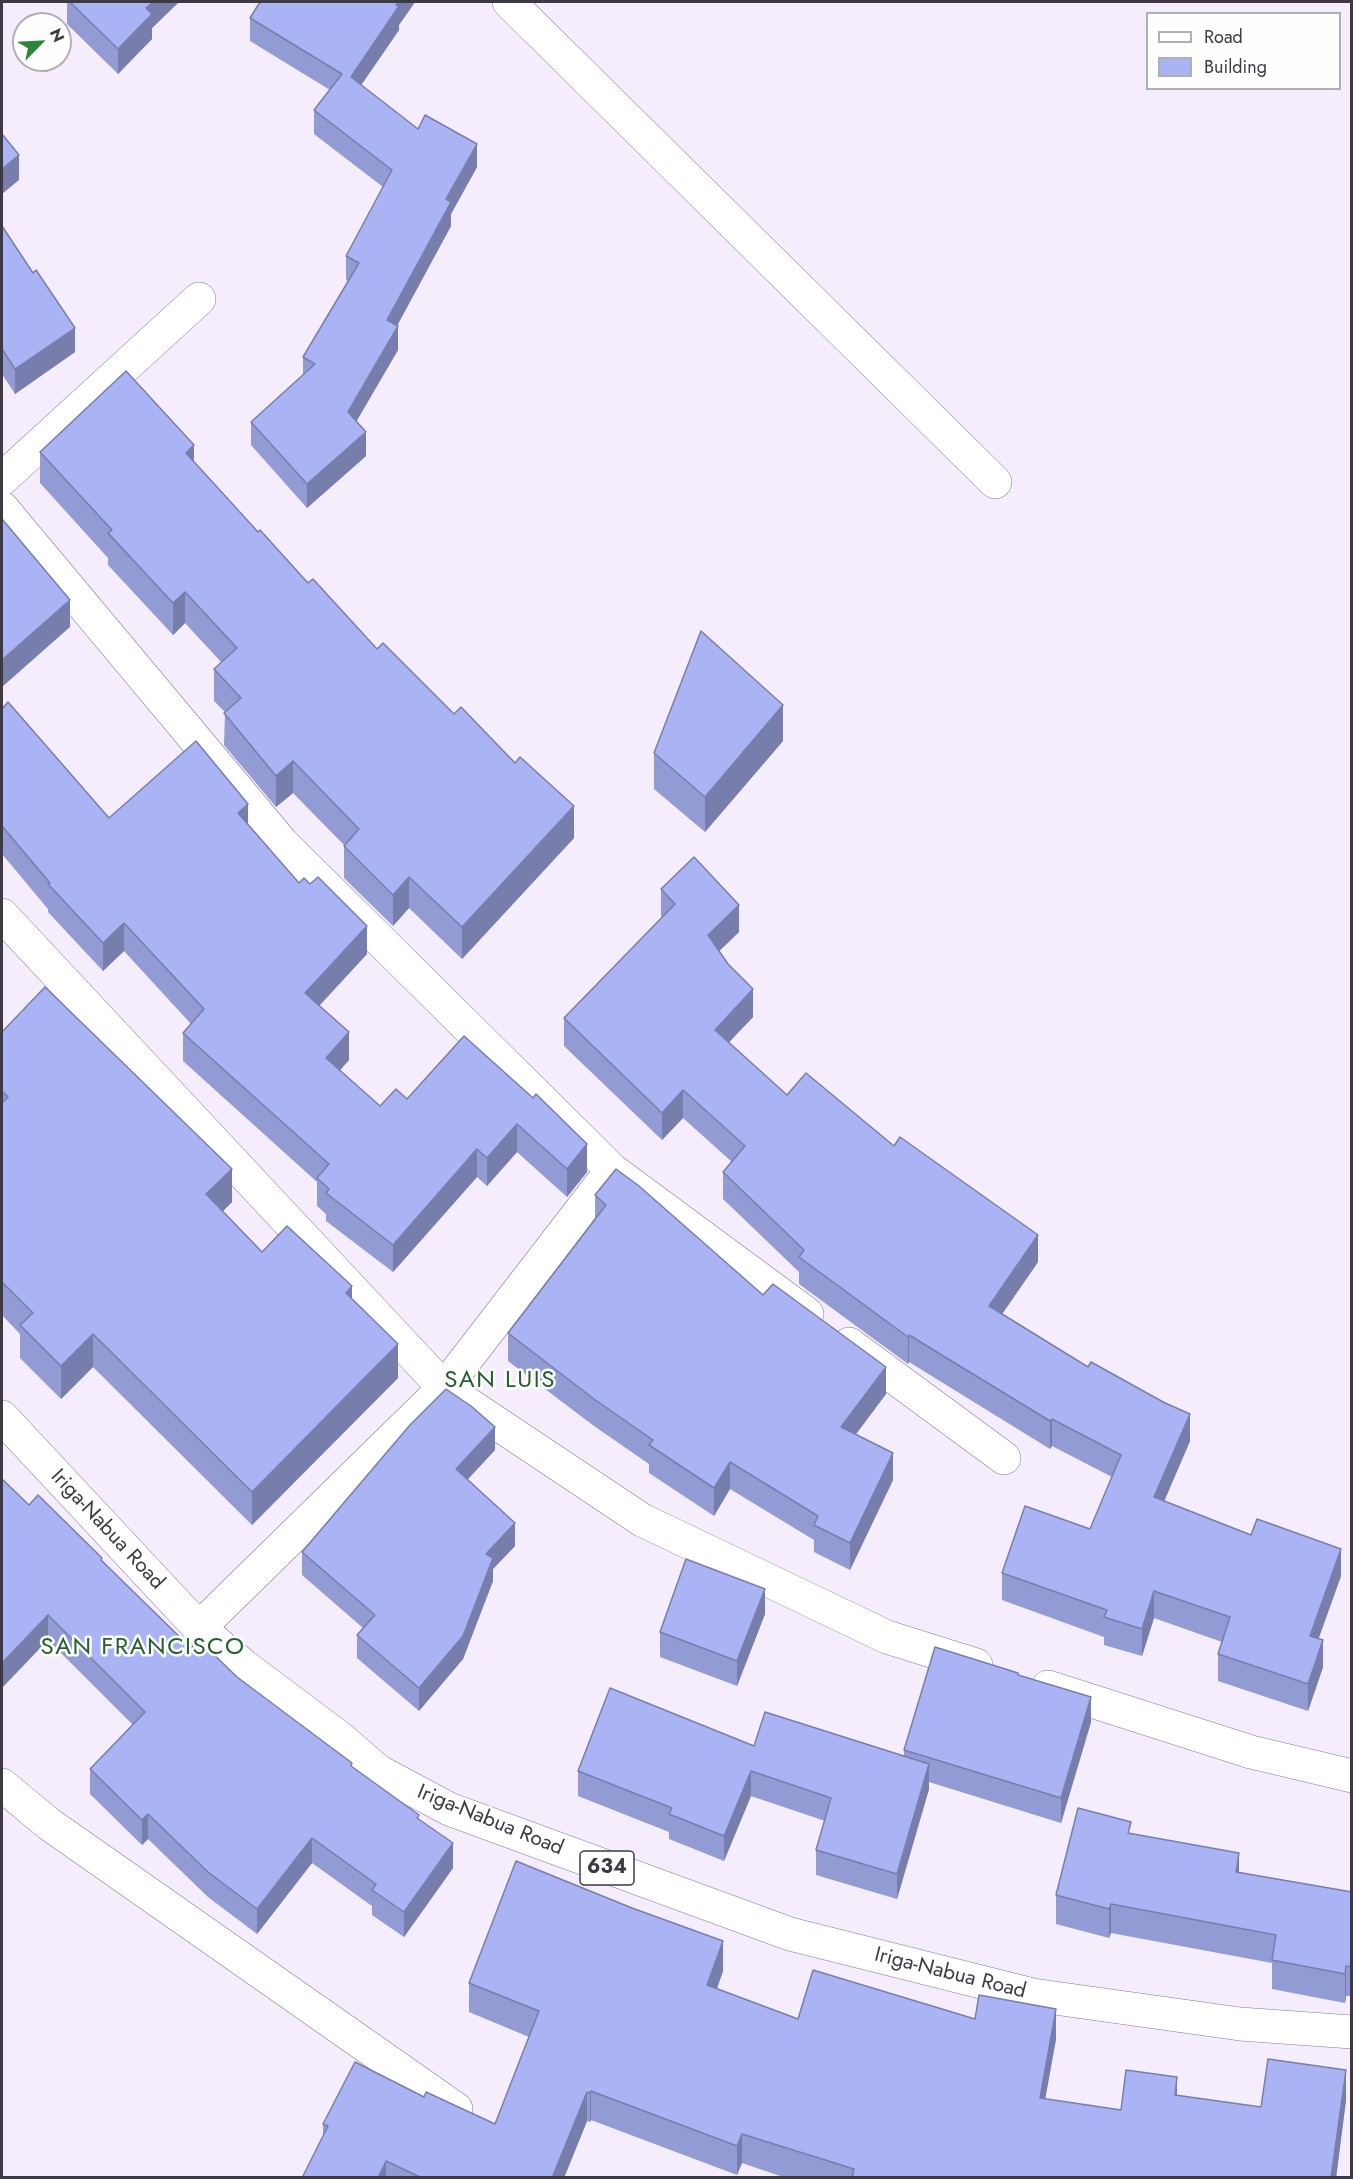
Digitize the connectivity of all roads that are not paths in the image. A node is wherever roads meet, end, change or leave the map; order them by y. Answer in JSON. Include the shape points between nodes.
{"nodes":[{"id":1,"x":510,"y":2,"type":"edge"},
{"id":2,"x":199,"y":299,"type":"dead end"},
{"id":3,"x":2,"y":478,"type":"edge"},
{"id":4,"x":995,"y":482,"type":"dead end"},
{"id":5,"x":2,"y":508,"type":"edge"},
{"id":6,"x":2,"y":915,"type":"edge"},
{"id":7,"x":612,"y":1170,"type":"junction"},
{"id":8,"x":444,"y":1388,"type":"junction"},
{"id":9,"x":2,"y":1418,"type":"edge"},
{"id":10,"x":1004,"y":1458,"type":"dead end"},
{"id":11,"x":199,"y":1628,"type":"junction"},
{"id":12,"x":1352,"y":1776,"type":"edge"},
{"id":13,"x":2,"y":1785,"type":"edge"},
{"id":14,"x":1352,"y":2032,"type":"edge"},
{"id":15,"x":456,"y":2109,"type":"edge"}],
"edges":[{"from":1,"to":4,"type":"street"},
{"from":2,"to":3,"type":"street"},
{"from":5,"to":7,"type":"street","via":[[282,843]]},
{"from":6,"to":8,"type":"street"},
{"from":7,"to":8,"type":"street"},
{"from":7,"to":10,"type":"street"},
{"from":8,"to":11,"type":"street"},
{"from":8,"to":12,"type":"street","via":[[642,1520],[887,1636],[1251,1752]]},
{"from":9,"to":11,"type":"street","name":"Iriga-Nabua Road","number":"634"},
{"from":11,"to":14,"type":"street","name":"Iriga-Nabua Road","number":"634","via":[[378,1771],[448,1809],[790,1934],[1033,1995],[1240,2024]]},
{"from":13,"to":15,"type":"street","via":[[49,1824]]}]}
